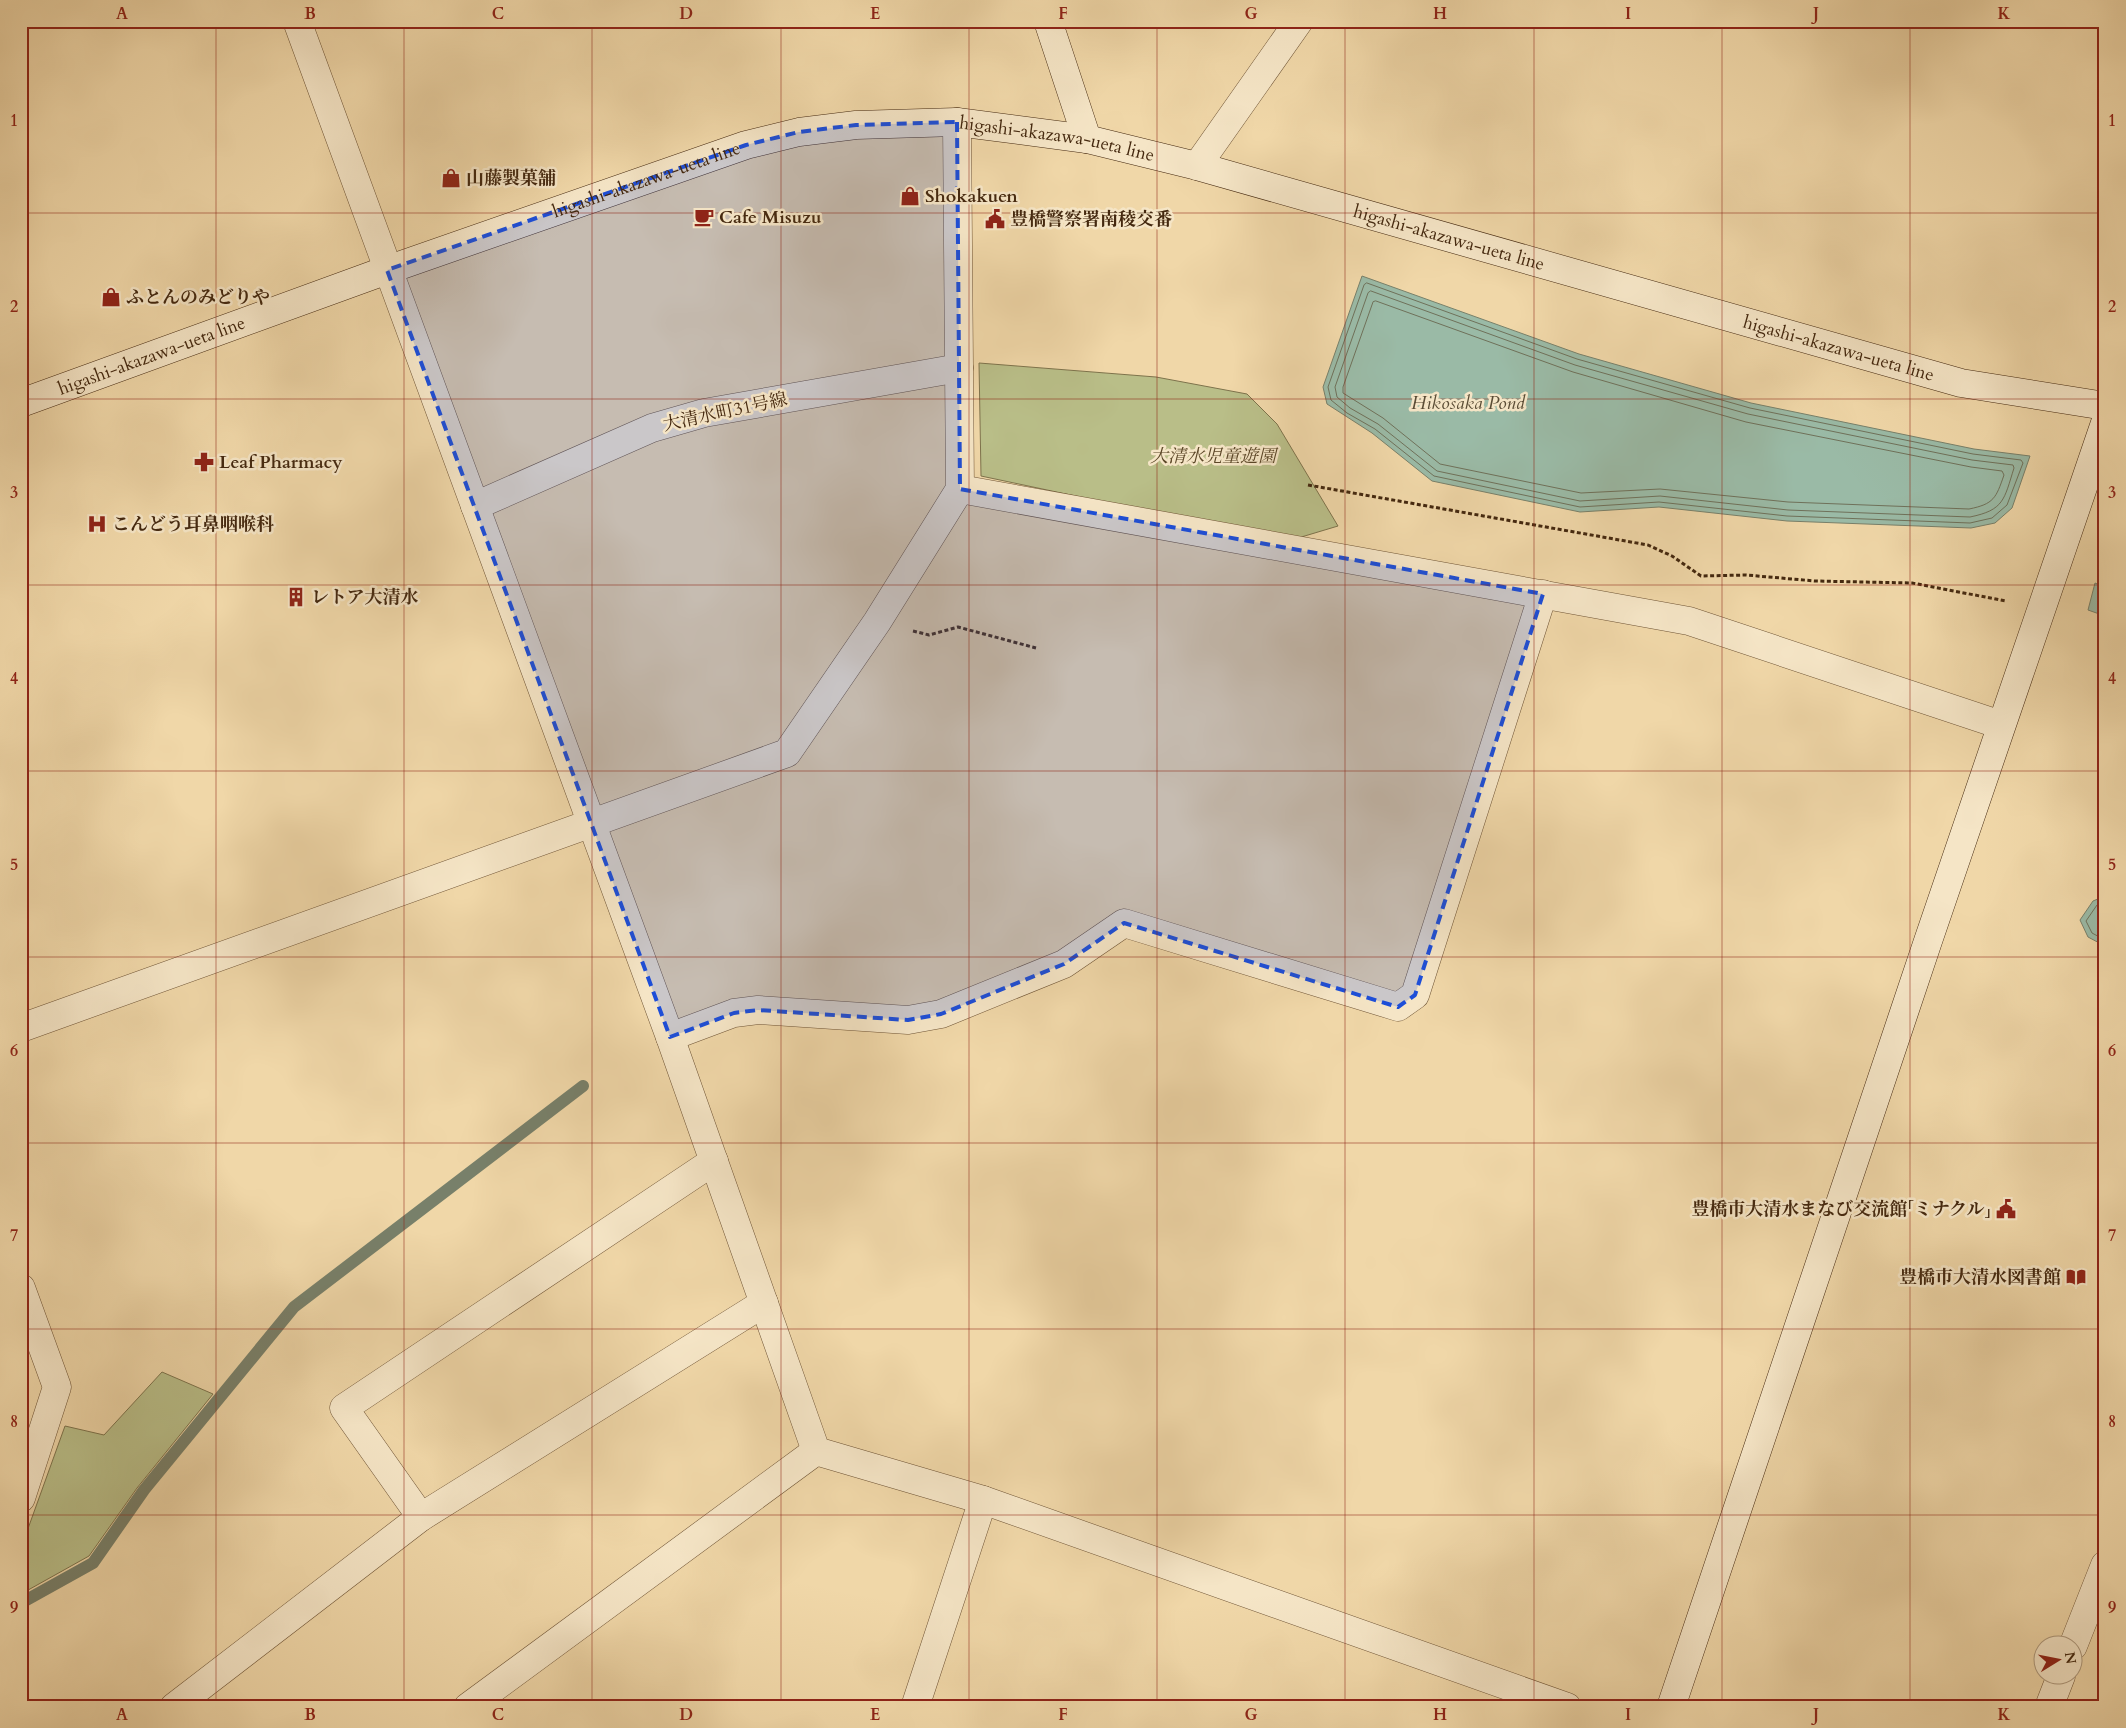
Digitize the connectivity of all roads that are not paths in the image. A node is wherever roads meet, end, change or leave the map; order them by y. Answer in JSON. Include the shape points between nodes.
{"nodes":[{"id":1,"x":297,"y":21,"type":"edge"},
{"id":2,"x":1048,"y":21,"type":"edge"},
{"id":3,"x":1299,"y":21,"type":"edge"},
{"id":4,"x":957,"y":122,"type":"junction"},
{"id":5,"x":1087,"y":139,"type":"junction"},
{"id":6,"x":1197,"y":166,"type":"junction"},
{"id":7,"x":387,"y":270,"type":"junction"},
{"id":8,"x":959,"y":368,"type":"junction"},
{"id":9,"x":21,"y":403,"type":"edge"},
{"id":10,"x":2105,"y":406,"type":"edge"},
{"id":11,"x":2105,"y":423,"type":"edge"},
{"id":12,"x":960,"y":489,"type":"junction"},
{"id":13,"x":475,"y":506,"type":"junction"},
{"id":14,"x":1543,"y":594,"type":"junction"},
{"id":15,"x":2001,"y":725,"type":"junction"},
{"id":16,"x":591,"y":822,"type":"junction"},
{"id":17,"x":21,"y":1028,"type":"edge"},
{"id":18,"x":670,"y":1037,"type":"junction"},
{"id":19,"x":714,"y":1161,"type":"junction"},
{"id":20,"x":21,"y":1288,"type":"edge"},
{"id":21,"x":764,"y":1303,"type":"junction"},
{"id":22,"x":816,"y":1451,"type":"junction"},
{"id":23,"x":21,"y":1498,"type":"edge"},
{"id":24,"x":983,"y":1500,"type":"junction"},
{"id":25,"x":421,"y":1517,"type":"junction"},
{"id":26,"x":2105,"y":1565,"type":"edge"},
{"id":27,"x":2077,"y":1636,"type":"edge"},
{"id":28,"x":2058,"y":1686,"type":"edge"},
{"id":29,"x":174,"y":1707,"type":"edge"},
{"id":30,"x":468,"y":1707,"type":"edge"},
{"id":31,"x":916,"y":1707,"type":"edge"},
{"id":32,"x":1567,"y":1707,"type":"edge"},
{"id":33,"x":1671,"y":1707,"type":"edge"},
{"id":34,"x":2049,"y":1707,"type":"edge"}],
"edges":[{"from":1,"to":7,"type":"street"},
{"from":2,"to":5,"type":"street"},
{"from":3,"to":6,"type":"street"},
{"from":4,"to":5,"type":"street","name":"higashi-akazawa-ueta line"},
{"from":4,"to":7,"type":"street","name":"higashi-akazawa-ueta line","via":[[856,125],[799,132],[746,145]]},
{"from":4,"to":8,"type":"street"},
{"from":5,"to":6,"type":"street","name":"higashi-akazawa-ueta line"},
{"from":6,"to":10,"type":"street","name":"higashi-akazawa-ueta line","via":[[1961,383]]},
{"from":7,"to":9,"type":"street","name":"higashi-akazawa-ueta line"},
{"from":7,"to":13,"type":"street"},
{"from":8,"to":12,"type":"street"},
{"from":8,"to":13,"type":"street","name":"大清水町31号線","via":[[704,413],[652,428]]},
{"from":11,"to":15,"type":"street"},
{"from":12,"to":14,"type":"street"},
{"from":12,"to":16,"type":"street","via":[[877,622],[787,753]]},
{"from":13,"to":16,"type":"street"},
{"from":14,"to":15,"type":"street","via":[[1688,621]]},
{"from":14,"to":18,"type":"street","via":[[1415,995],[1398,1007],[1124,923],[1064,964],[941,1014],[908,1020],[758,1010],[734,1013]]},
{"from":15,"to":33,"type":"street"},
{"from":16,"to":17,"type":"street"},
{"from":16,"to":18,"type":"street"},
{"from":18,"to":19,"type":"street"},
{"from":19,"to":21,"type":"street"},
{"from":19,"to":25,"type":"street","via":[[344,1408]]},
{"from":20,"to":23,"type":"street","via":[[57,1387]]},
{"from":21,"to":22,"type":"street"},
{"from":21,"to":25,"type":"street"},
{"from":22,"to":24,"type":"street"},
{"from":22,"to":30,"type":"street"},
{"from":24,"to":31,"type":"street"},
{"from":24,"to":32,"type":"street"},
{"from":25,"to":29,"type":"street"},
{"from":26,"to":27,"type":"street"},
{"from":28,"to":34,"type":"street"}]}
